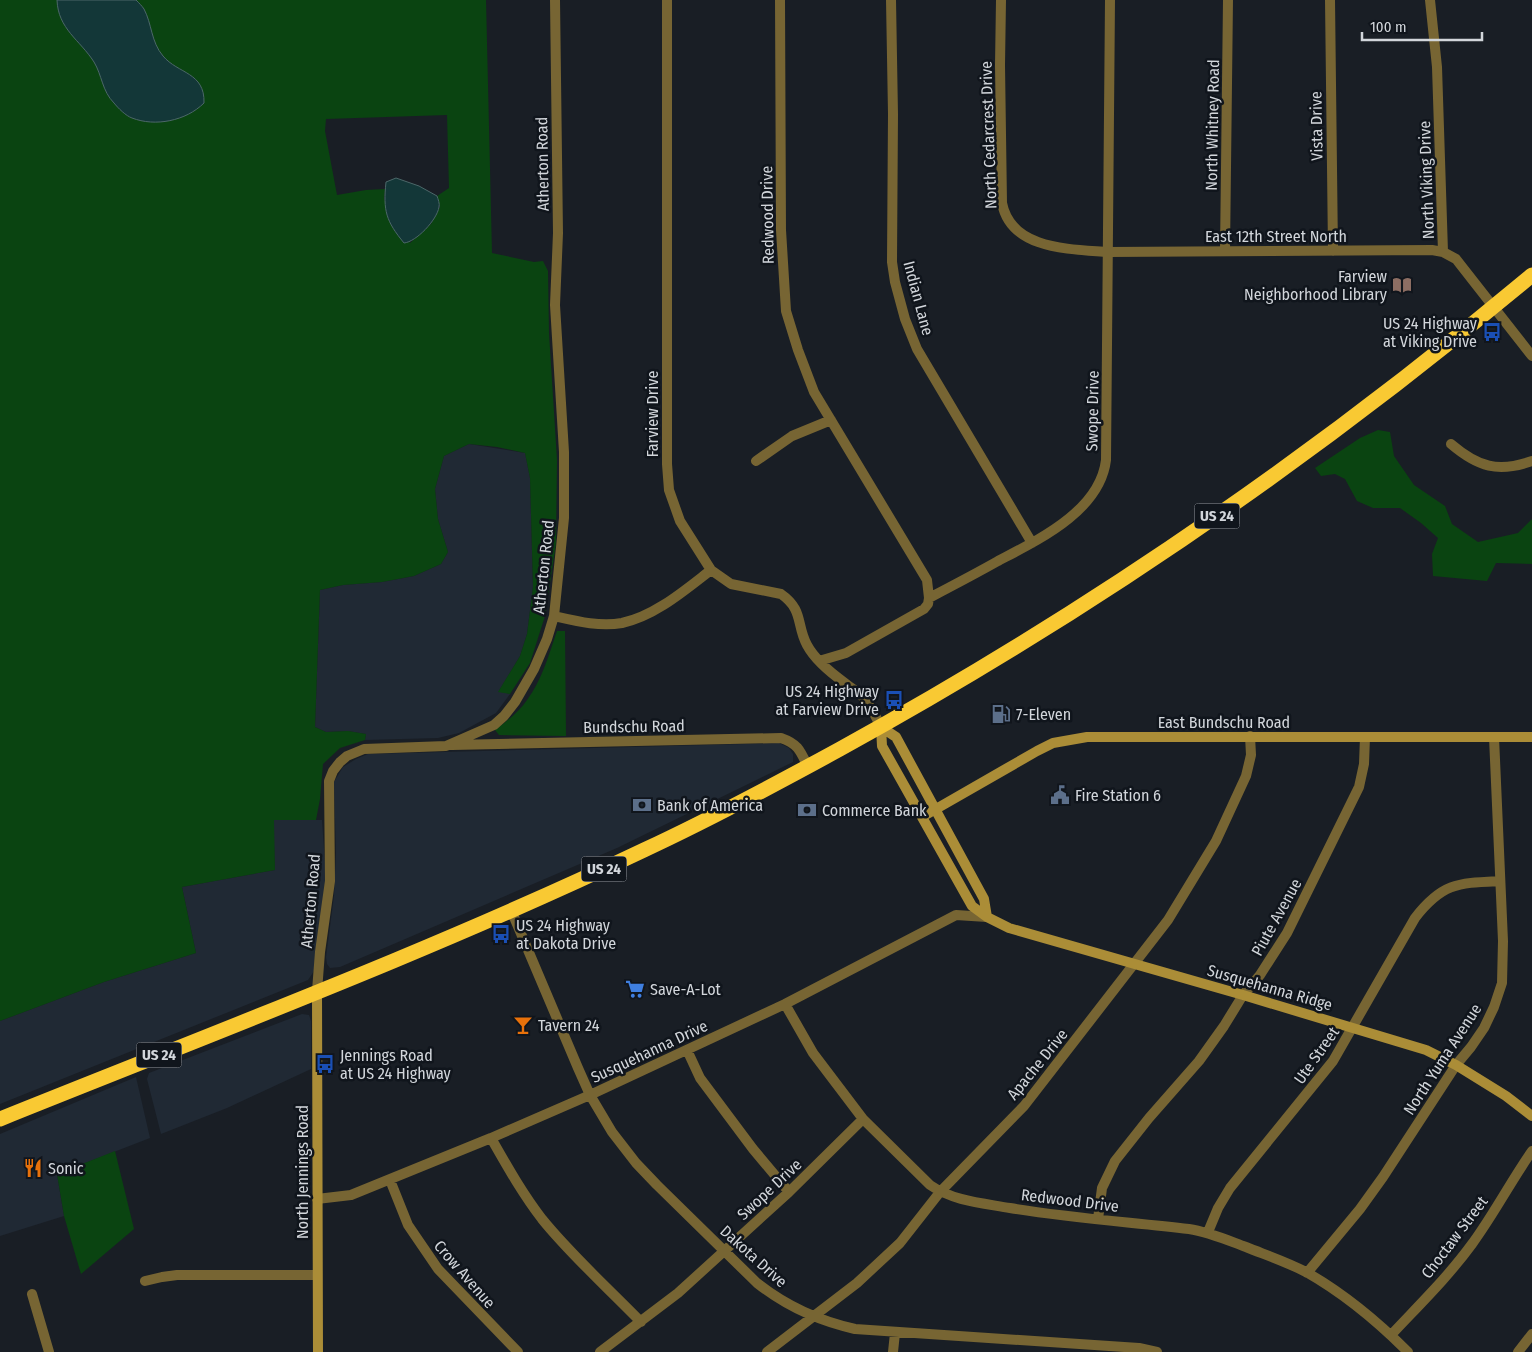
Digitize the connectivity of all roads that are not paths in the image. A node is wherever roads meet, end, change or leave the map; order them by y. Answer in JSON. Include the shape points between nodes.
{"nodes":[{"id":1,"x":555,"y":0,"type":"edge"},
{"id":2,"x":667,"y":0,"type":"edge"},
{"id":3,"x":780,"y":0,"type":"edge"},
{"id":4,"x":891,"y":0,"type":"edge"},
{"id":5,"x":1001,"y":0,"type":"edge"},
{"id":6,"x":1110,"y":0,"type":"edge"},
{"id":7,"x":1228,"y":0,"type":"edge"},
{"id":8,"x":1330,"y":0,"type":"edge"},
{"id":9,"x":1430,"y":0,"type":"edge"},
{"id":10,"x":1225,"y":251,"type":"junction"},
{"id":11,"x":1333,"y":251,"type":"junction"},
{"id":12,"x":1108,"y":252,"type":"junction"},
{"id":13,"x":1444,"y":252,"type":"junction"},
{"id":14,"x":1532,"y":275,"type":"edge"},
{"id":15,"x":1494,"y":307,"type":"junction"},
{"id":16,"x":1532,"y":356,"type":"edge"},
{"id":17,"x":831,"y":420,"type":"junction"},
{"id":18,"x":1451,"y":444,"type":"dead end"},
{"id":19,"x":756,"y":461,"type":"dead end"},
{"id":20,"x":1532,"y":461,"type":"edge"},
{"id":21,"x":1032,"y":543,"type":"junction"},
{"id":22,"x":711,"y":570,"type":"junction"},
{"id":23,"x":929,"y":598,"type":"junction"},
{"id":24,"x":554,"y":616,"type":"junction"},
{"id":25,"x":819,"y":662,"type":"junction"},
{"id":26,"x":881,"y":727,"type":"junction"},
{"id":27,"x":1250,"y":736,"type":"junction"},
{"id":28,"x":1365,"y":737,"type":"junction"},
{"id":29,"x":1494,"y":737,"type":"junction"},
{"id":30,"x":1532,"y":737,"type":"edge"},
{"id":31,"x":446,"y":746,"type":"junction"},
{"id":32,"x":808,"y":766,"type":"junction"},
{"id":33,"x":917,"y":777,"type":"junction"},
{"id":34,"x":904,"y":784,"type":"junction"},
{"id":35,"x":934,"y":810,"type":"junction"},
{"id":36,"x":922,"y":817,"type":"junction"},
{"id":37,"x":1499,"y":881,"type":"junction"},
{"id":38,"x":511,"y":910,"type":"junction"},
{"id":39,"x":987,"y":918,"type":"junction"},
{"id":40,"x":1135,"y":964,"type":"junction"},
{"id":41,"x":317,"y":991,"type":"junction"},
{"id":42,"x":1243,"y":994,"type":"junction"},
{"id":43,"x":785,"y":1004,"type":"junction"},
{"id":44,"x":1353,"y":1028,"type":"junction"},
{"id":45,"x":687,"y":1050,"type":"junction"},
{"id":46,"x":1456,"y":1065,"type":"junction"},
{"id":47,"x":590,"y":1095,"type":"junction"},
{"id":48,"x":1532,"y":1116,"type":"edge"},
{"id":49,"x":0,"y":1119,"type":"edge"},
{"id":50,"x":863,"y":1120,"type":"junction"},
{"id":51,"x":491,"y":1138,"type":"junction"},
{"id":52,"x":1532,"y":1151,"type":"edge"},
{"id":53,"x":390,"y":1180,"type":"junction"},
{"id":54,"x":789,"y":1192,"type":"junction"},
{"id":55,"x":940,"y":1192,"type":"junction"},
{"id":56,"x":317,"y":1199,"type":"junction"},
{"id":57,"x":1098,"y":1219,"type":"junction"},
{"id":58,"x":1208,"y":1232,"type":"junction"},
{"id":59,"x":725,"y":1251,"type":"junction"},
{"id":60,"x":1307,"y":1273,"type":"junction"},
{"id":61,"x":317,"y":1275,"type":"junction"},
{"id":62,"x":145,"y":1282,"type":"dead end"},
{"id":63,"x":32,"y":1294,"type":"dead end"},
{"id":64,"x":814,"y":1316,"type":"junction"},
{"id":65,"x":640,"y":1322,"type":"junction"},
{"id":66,"x":895,"y":1333,"type":"junction"},
{"id":67,"x":1532,"y":1334,"type":"edge"},
{"id":68,"x":1391,"y":1335,"type":"junction"},
{"id":69,"x":49,"y":1352,"type":"edge"},
{"id":70,"x":318,"y":1352,"type":"edge"},
{"id":71,"x":518,"y":1352,"type":"edge"},
{"id":72,"x":600,"y":1352,"type":"edge"},
{"id":73,"x":767,"y":1352,"type":"edge"},
{"id":74,"x":893,"y":1352,"type":"edge"},
{"id":75,"x":1157,"y":1352,"type":"edge"},
{"id":76,"x":1408,"y":1352,"type":"edge"},
{"id":77,"x":1518,"y":1352,"type":"edge"}],
"edges":[{"from":1,"to":24,"type":"street","name":"Atherton Road","via":[[558,233],[555,304],[564,518]]},
{"from":2,"to":22,"type":"street","name":"Farview Drive","via":[[669,490],[680,521]]},
{"from":3,"to":17,"type":"street","name":"Redwood Drive","via":[[781,230],[786,311],[814,392]]},
{"from":4,"to":21,"type":"street","name":"Indian Lane","via":[[892,262],[895,282],[905,319],[918,349]]},
{"from":5,"to":12,"type":"street","name":"North Cedarcrest Drive","via":[[1002,203],[1008,220],[1032,240],[1065,248]]},
{"from":6,"to":12,"type":"street","name":"Swope Drive"},
{"from":7,"to":10,"type":"street","name":"North Whitney Road"},
{"from":8,"to":11,"type":"street","name":"Vista Drive"},
{"from":9,"to":13,"type":"street","name":"North Viking Drive","via":[[1437,67]]},
{"from":10,"to":11,"type":"street","name":"East 12th Street North"},
{"from":10,"to":12,"type":"street","name":"East 12th Street North"},
{"from":11,"to":13,"type":"street","name":"East 12th Street North"},
{"from":12,"to":21,"type":"street","name":"Swope Drive","via":[[1105,471],[1098,487],[1078,510]]},
{"from":13,"to":15,"type":"street","name":"North Viking Drive","via":[[1456,259]]},
{"from":14,"to":15,"type":"highway","number":"US 24"},
{"from":15,"to":16,"type":"street","name":"North Viking Drive"},
{"from":15,"to":26,"type":"highway","number":"US 24","via":[[1337,430],[1161,554],[1023,643]]},
{"from":17,"to":19,"type":"street","via":[[792,436]]},
{"from":17,"to":23,"type":"street","name":"Redwood Drive","via":[[927,580]]},
{"from":18,"to":20,"type":"street","via":[[1464,455],[1487,466],[1504,468]]},
{"from":21,"to":23,"type":"street","name":"Swope Drive"},
{"from":22,"to":24,"type":"street","via":[[658,608],[629,621],[601,624]]},
{"from":22,"to":25,"type":"street","name":"Farview Drive","via":[[732,584],[782,594],[788,599],[798,612],[806,644]]},
{"from":23,"to":25,"type":"street","name":"Swope Drive","via":[[924,609],[846,653]]},
{"from":24,"to":31,"type":"street","name":"Atherton Road","via":[[534,669],[504,716],[494,725]]},
{"from":25,"to":26,"type":"street","name":"Farview Drive","via":[[862,696]]},
{"from":26,"to":32,"type":"highway","number":"US 24"},
{"from":26,"to":33,"type":"street","via":[[896,737]]},
{"from":26,"to":34,"type":"street","name":"Susquehanna Ridge","via":[[882,746]]},
{"from":27,"to":28,"type":"street","name":"East Bundschu Road"},
{"from":27,"to":35,"type":"street","name":"East Bundschu Road","via":[[1087,737],[1053,743]]},
{"from":27,"to":40,"type":"street","name":"Apache Drive","via":[[1251,755],[1246,776],[1216,841],[1168,920]]},
{"from":28,"to":29,"type":"street","name":"East Bundschu Road"},
{"from":28,"to":42,"type":"street","name":"Piute Avenue","via":[[1359,787],[1287,933],[1260,975]]},
{"from":29,"to":30,"type":"street","name":"East Bundschu Road"},
{"from":29,"to":37,"type":"street","name":"North Yuma Avenue"},
{"from":31,"to":32,"type":"street","name":"Bundschu Road","via":[[780,738],[791,741]]},
{"from":31,"to":41,"type":"street","name":"Atherton Road","via":[[364,749],[346,756],[333,770],[329,781],[330,882]]},
{"from":32,"to":38,"type":"highway","number":"US 24","via":[[646,849]]},
{"from":33,"to":34,"type":"street"},
{"from":33,"to":35,"type":"street"},
{"from":34,"to":36,"type":"street","name":"Susquehanna Ridge"},
{"from":35,"to":36,"type":"street","name":"East Bundschu Road"},
{"from":35,"to":39,"type":"street","via":[[984,899]]},
{"from":36,"to":39,"type":"street","name":"Susquehanna Ridge","via":[[972,906]]},
{"from":37,"to":44,"type":"street","name":"Ute Street","via":[[1449,887],[1429,900],[1415,918]]},
{"from":37,"to":46,"type":"street","name":"North Yuma Avenue","via":[[1502,983],[1484,1028]]},
{"from":38,"to":41,"type":"highway","number":"US 24"},
{"from":38,"to":47,"type":"street","name":"Dakota Drive"},
{"from":39,"to":40,"type":"street","name":"Susquehanna Ridge","via":[[1009,928]]},
{"from":39,"to":43,"type":"street","name":"Susquehanna Drive","via":[[956,915]]},
{"from":40,"to":42,"type":"street","name":"Susquehanna Ridge"},
{"from":40,"to":55,"type":"street","name":"Apache Drive","via":[[1024,1106]]},
{"from":41,"to":49,"type":"highway","number":"US 24"},
{"from":41,"to":56,"type":"street","name":"North Jennings Road"},
{"from":42,"to":44,"type":"street","name":"Susquehanna Ridge"},
{"from":42,"to":57,"type":"street","name":"Piute Avenue","via":[[1199,1061],[1115,1161],[1102,1188]]},
{"from":43,"to":45,"type":"street","name":"Susquehanna Drive"},
{"from":43,"to":50,"type":"street","name":"Redwood Drive","via":[[813,1053]]},
{"from":44,"to":46,"type":"street","name":"Susquehanna Ridge","via":[[1426,1050]]},
{"from":44,"to":58,"type":"street","name":"Ute Street","via":[[1310,1091],[1230,1188]]},
{"from":45,"to":47,"type":"street","name":"Susquehanna Drive"},
{"from":45,"to":54,"type":"street","via":[[700,1078]]},
{"from":46,"to":48,"type":"street","name":"Susquehanna Ridge"},
{"from":46,"to":60,"type":"street","name":"North Yuma Avenue","via":[[1360,1209]]},
{"from":47,"to":51,"type":"street","name":"Susquehanna Drive"},
{"from":47,"to":59,"type":"street","name":"Dakota Drive","via":[[612,1132],[636,1163]]},
{"from":50,"to":54,"type":"street","name":"Swope Drive"},
{"from":50,"to":55,"type":"street","name":"Redwood Drive"},
{"from":51,"to":53,"type":"street","name":"Susquehanna Drive"},
{"from":51,"to":65,"type":"street","via":[[516,1183],[543,1219]]},
{"from":52,"to":68,"type":"street","name":"Choctaw Street","via":[[1471,1245]]},
{"from":53,"to":56,"type":"street","name":"Susquehanna Drive","via":[[351,1195]]},
{"from":53,"to":71,"type":"street","name":"Crow Avenue","via":[[408,1225],[438,1269]]},
{"from":54,"to":59,"type":"street","name":"Swope Drive"},
{"from":55,"to":57,"type":"street","name":"Redwood Drive","via":[[958,1199]]},
{"from":55,"to":64,"type":"street","name":"Apache Drive","via":[[900,1243]]},
{"from":56,"to":61,"type":"street","name":"North Jennings Road"},
{"from":57,"to":58,"type":"street","name":"Redwood Drive"},
{"from":58,"to":60,"type":"street","name":"Redwood Drive"},
{"from":59,"to":64,"type":"street","name":"Dakota Drive","via":[[774,1297]]},
{"from":59,"to":65,"type":"street","name":"Swope Drive"},
{"from":60,"to":68,"type":"street","name":"Redwood Drive","via":[[1351,1302]]},
{"from":61,"to":62,"type":"street","via":[[177,1276]]},
{"from":61,"to":70,"type":"street","name":"North Jennings Road"},
{"from":63,"to":69,"type":"street"},
{"from":64,"to":66,"type":"street","name":"Dakota Drive","via":[[855,1329]]},
{"from":64,"to":73,"type":"street","name":"Apache Drive"},
{"from":65,"to":72,"type":"street","name":"Swope Drive"},
{"from":66,"to":74,"type":"street"},
{"from":66,"to":75,"type":"street","name":"Dakota Drive","via":[[1139,1348]]},
{"from":67,"to":77,"type":"street"},
{"from":68,"to":76,"type":"street","name":"Redwood Drive"}]}
